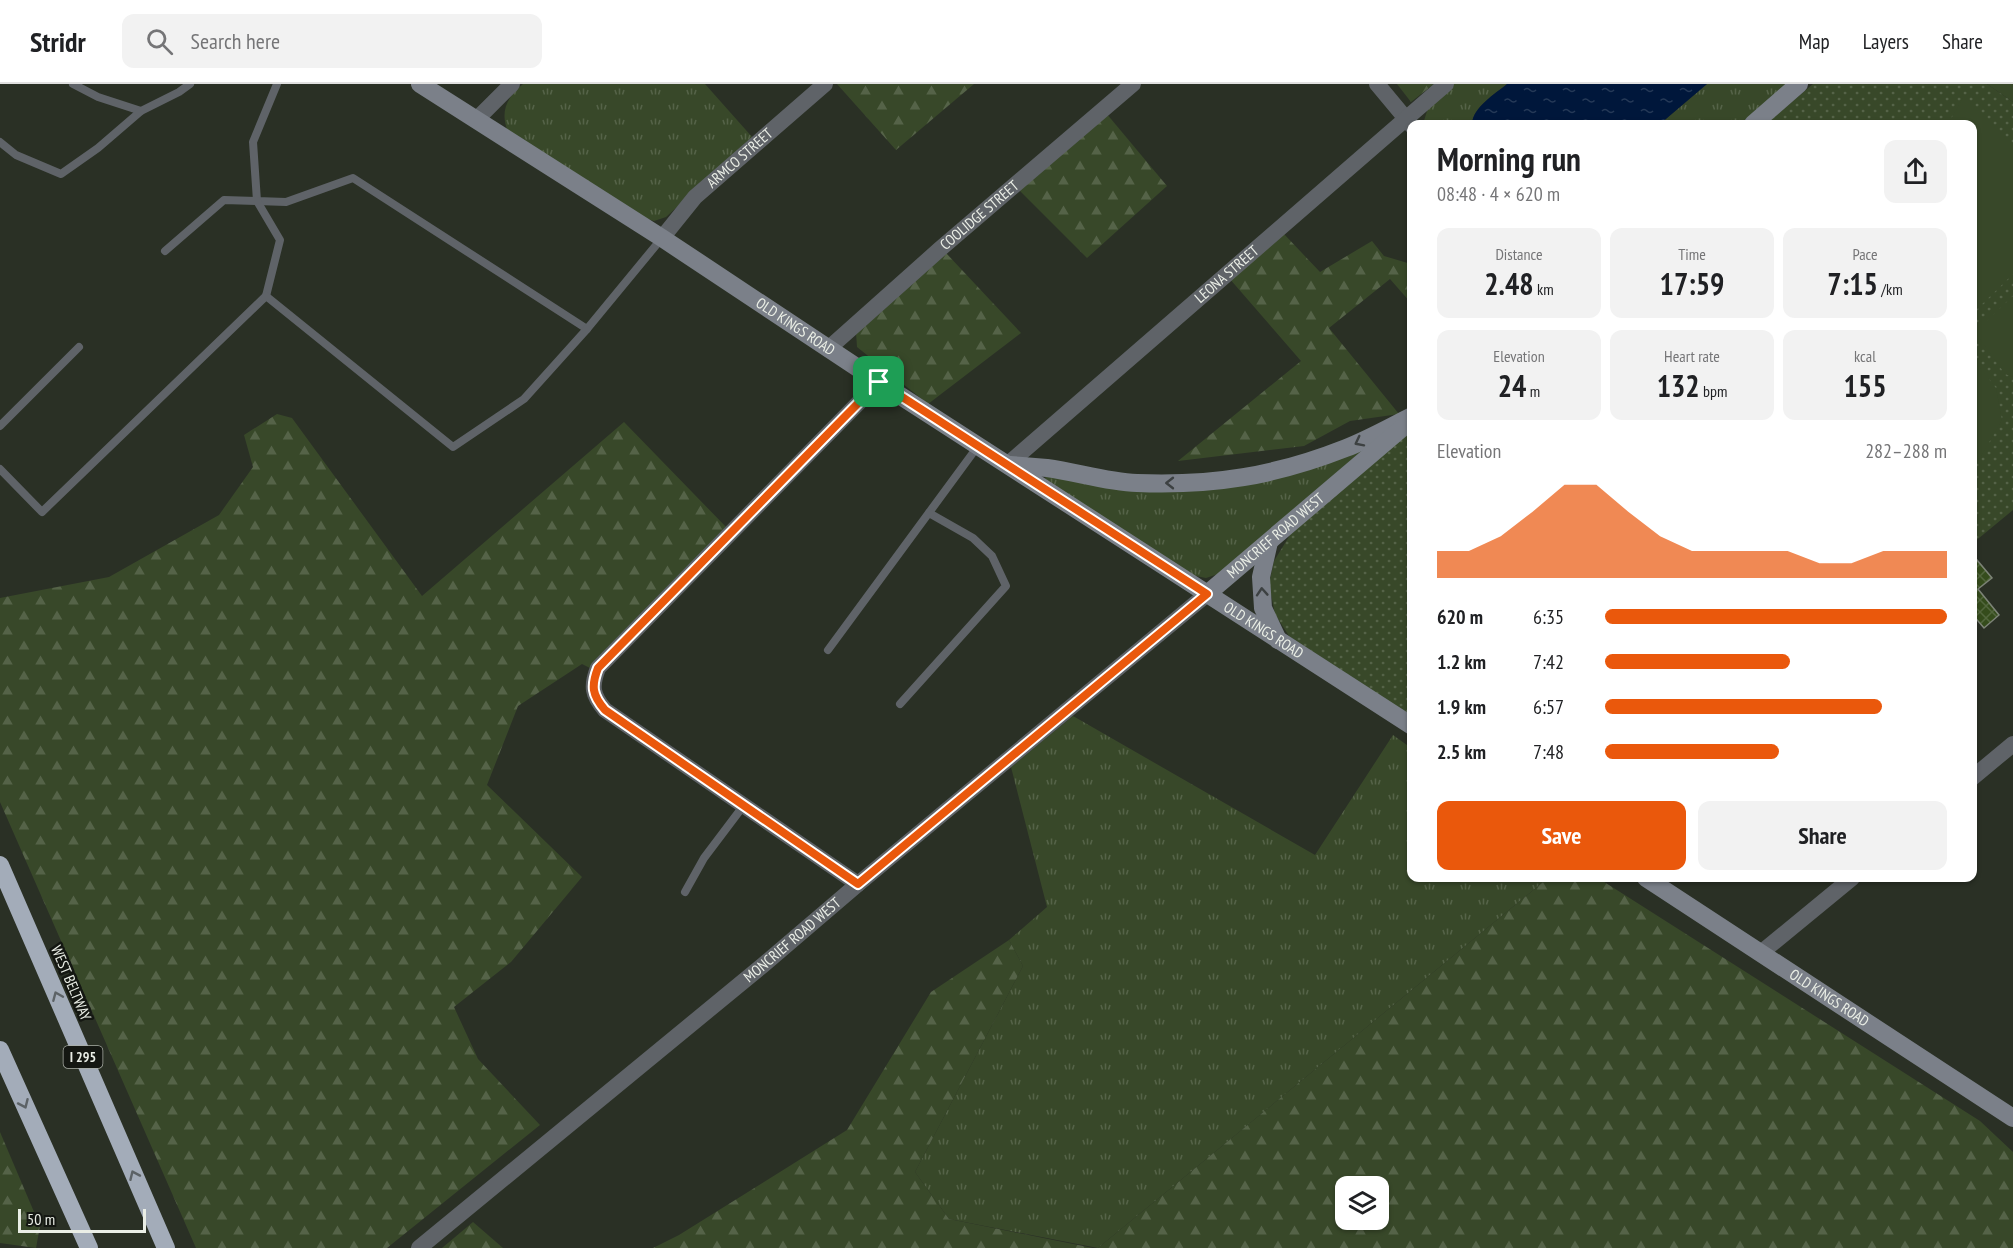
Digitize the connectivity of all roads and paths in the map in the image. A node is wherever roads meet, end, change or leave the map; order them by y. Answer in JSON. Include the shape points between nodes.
{"nodes":[{"id":1,"x":74,"y":84,"type":"edge"},
{"id":2,"x":190,"y":84,"type":"edge"},
{"id":3,"x":277,"y":84,"type":"edge"},
{"id":4,"x":420,"y":84,"type":"edge"},
{"id":5,"x":512,"y":84,"type":"edge"},
{"id":6,"x":825,"y":84,"type":"edge"},
{"id":7,"x":1133,"y":84,"type":"edge"},
{"id":8,"x":1377,"y":84,"type":"edge"},
{"id":9,"x":1446,"y":84,"type":"edge"},
{"id":10,"x":1799,"y":84,"type":"edge"},
{"id":11,"x":141,"y":111,"type":"junction"},
{"id":12,"x":476,"y":120,"type":"junction"},
{"id":13,"x":1412,"y":120,"type":"edge"},
{"id":14,"x":1758,"y":120,"type":"edge"},
{"id":15,"x":1407,"y":121,"type":"edge"},
{"id":16,"x":1407,"y":125,"type":"edge"},
{"id":17,"x":0,"y":142,"type":"edge"},
{"id":18,"x":257,"y":201,"type":"junction"},
{"id":19,"x":662,"y":238,"type":"junction"},
{"id":20,"x":165,"y":251,"type":"dead end"},
{"id":21,"x":267,"y":296,"type":"junction"},
{"id":22,"x":587,"y":329,"type":"junction"},
{"id":23,"x":79,"y":347,"type":"dead end"},
{"id":24,"x":828,"y":349,"type":"junction"},
{"id":25,"x":879,"y":382,"type":"junction"},
{"id":26,"x":1407,"y":420,"type":"edge"},
{"id":27,"x":1407,"y":422,"type":"edge"},
{"id":28,"x":0,"y":426,"type":"edge"},
{"id":29,"x":978,"y":446,"type":"junction"},
{"id":30,"x":1006,"y":465,"type":"junction"},
{"id":31,"x":0,"y":469,"type":"edge"},
{"id":32,"x":929,"y":513,"type":"junction"},
{"id":33,"x":1269,"y":542,"type":"junction"},
{"id":34,"x":1207,"y":594,"type":"junction"},
{"id":35,"x":1278,"y":640,"type":"junction"},
{"id":36,"x":828,"y":650,"type":"dead end"},
{"id":37,"x":900,"y":704,"type":"dead end"},
{"id":38,"x":1407,"y":723,"type":"edge"},
{"id":39,"x":2013,"y":744,"type":"edge"},
{"id":40,"x":1977,"y":774,"type":"edge"},
{"id":41,"x":744,"y":805,"type":"junction"},
{"id":42,"x":0,"y":865,"type":"edge"},
{"id":43,"x":1652,"y":882,"type":"edge"},
{"id":44,"x":1847,"y":882,"type":"edge"},
{"id":45,"x":858,"y":884,"type":"junction"},
{"id":46,"x":685,"y":892,"type":"dead end"},
{"id":47,"x":1762,"y":952,"type":"junction"},
{"id":48,"x":0,"y":1050,"type":"edge"},
{"id":49,"x":2013,"y":1118,"type":"edge"},
{"id":50,"x":89,"y":1248,"type":"edge"},
{"id":51,"x":166,"y":1248,"type":"edge"},
{"id":52,"x":419,"y":1248,"type":"edge"}],
"edges":[{"from":1,"to":11,"type":"lane","via":[[98,97]]},
{"from":2,"to":11,"type":"lane"},
{"from":3,"to":18,"type":"lane","via":[[253,142]]},
{"from":4,"to":12,"type":"street","name":"OLD KINGS ROAD"},
{"from":5,"to":12,"type":"street"},
{"from":6,"to":19,"type":"street","name":"ARMCO STREET","via":[[694,197]]},
{"from":7,"to":24,"type":"street","name":"COOLIDGE STREET"},
{"from":8,"to":15,"type":"street"},
{"from":9,"to":13,"type":"street","name":"LEONA STREET"},
{"from":10,"to":14,"type":"street"},
{"from":11,"to":17,"type":"lane","via":[[61,174],[16,155]]},
{"from":12,"to":19,"type":"street","name":"OLD KINGS ROAD"},
{"from":16,"to":30,"type":"street","name":"LEONA STREET"},
{"from":18,"to":20,"type":"lane","via":[[224,200]]},
{"from":18,"to":21,"type":"lane","via":[[280,240]]},
{"from":18,"to":22,"type":"lane","via":[[286,202],[352,178]]},
{"from":19,"to":22,"type":"lane"},
{"from":19,"to":24,"type":"street","name":"OLD KINGS ROAD"},
{"from":21,"to":22,"type":"lane","via":[[453,447],[524,399]]},
{"from":21,"to":31,"type":"lane","via":[[42,512]]},
{"from":23,"to":28,"type":"lane"},
{"from":24,"to":25,"type":"street","name":"OLD KINGS ROAD"},
{"from":25,"to":29,"type":"street","name":"OLD KINGS ROAD"},
{"from":25,"to":41,"type":"street","via":[[598,668],[593,681],[593,692],[605,710]]},
{"from":26,"to":30,"type":"street","one_way":true,"via":[[1292,468],[1238,480],[1135,483]]},
{"from":27,"to":33,"type":"street","name":"MONCRIEF ROAD WEST"},
{"from":29,"to":30,"type":"street","name":"OLD KINGS ROAD"},
{"from":29,"to":32,"type":"lane"},
{"from":30,"to":34,"type":"street","name":"OLD KINGS ROAD"},
{"from":32,"to":36,"type":"lane"},
{"from":32,"to":37,"type":"lane","via":[[973,538],[992,556],[1006,586]]},
{"from":33,"to":34,"type":"street","name":"MONCRIEF ROAD WEST"},
{"from":35,"to":33,"type":"street","one_way":true,"via":[[1263,608],[1261,576]]},
{"from":34,"to":35,"type":"street","name":"OLD KINGS ROAD"},
{"from":34,"to":45,"type":"street","name":"MONCRIEF ROAD WEST"},
{"from":35,"to":38,"type":"street","name":"OLD KINGS ROAD"},
{"from":39,"to":40,"type":"street"},
{"from":41,"to":45,"type":"street"},
{"from":41,"to":46,"type":"lane","via":[[704,858]]},
{"from":51,"to":42,"type":"highway","name":"WEST BELTWAY","number":"I 295","one_way":true},
{"from":43,"to":47,"type":"street","name":"OLD KINGS ROAD"},
{"from":44,"to":47,"type":"street"},
{"from":45,"to":52,"type":"street","name":"MONCRIEF ROAD WEST"},
{"from":47,"to":49,"type":"street","name":"OLD KINGS ROAD"},
{"from":48,"to":50,"type":"highway","one_way":true}]}
